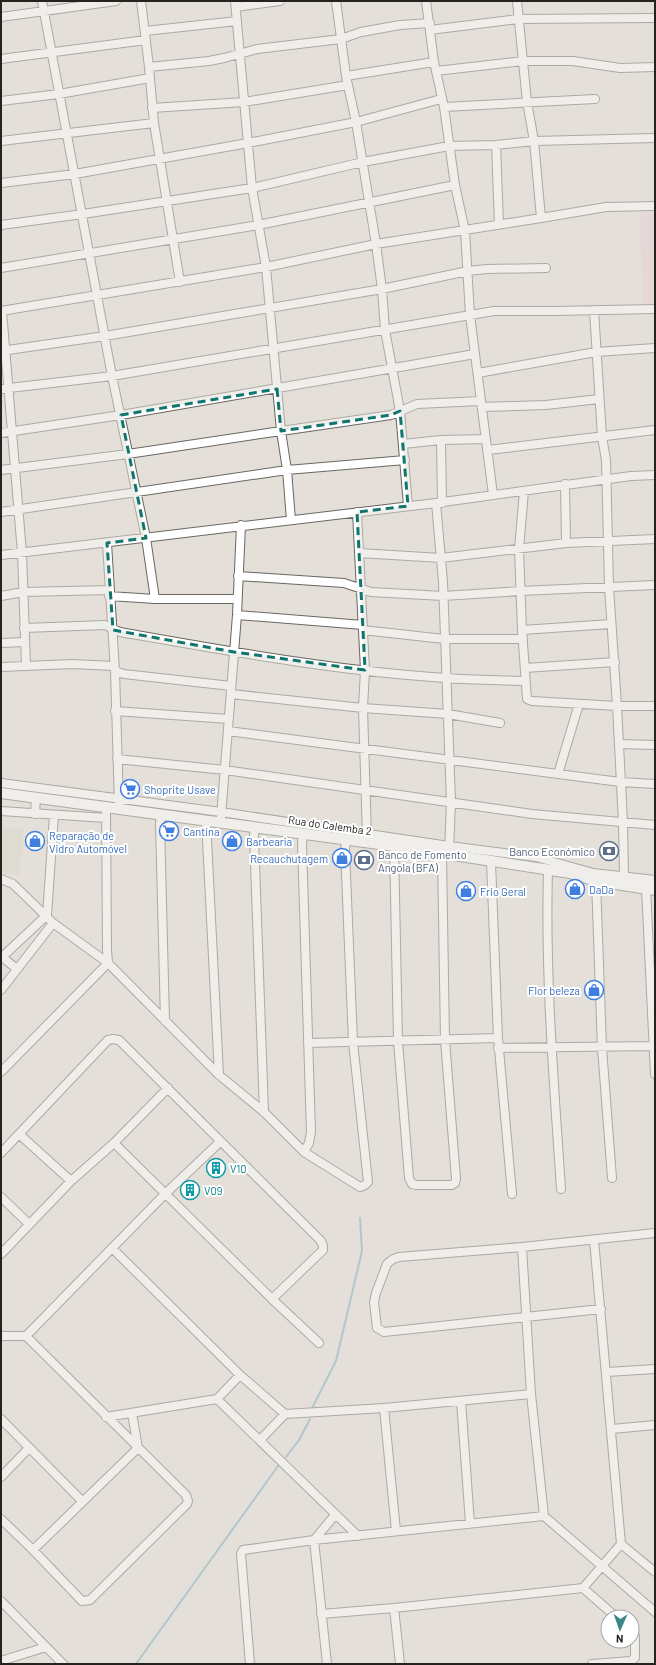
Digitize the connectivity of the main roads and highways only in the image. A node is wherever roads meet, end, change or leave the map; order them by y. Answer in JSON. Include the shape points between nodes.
{"nodes":[{"id":1,"x":1,"y":793,"type":"edge"},
{"id":2,"x":597,"y":878,"type":"junction"},
{"id":3,"x":655,"y":881,"type":"edge"},
{"id":4,"x":650,"y":889,"type":"edge"}],
"edges":[{"from":1,"to":2,"type":"main road","name":"Rua do Calemba 2","via":[[106,806],[119,803],[161,814],[206,820],[221,817],[255,827],[346,840],[367,838],[394,846],[446,852],[491,862]]},
{"from":2,"to":3,"type":"main road","via":[[624,877]]},
{"from":2,"to":4,"type":"main road"}]}
